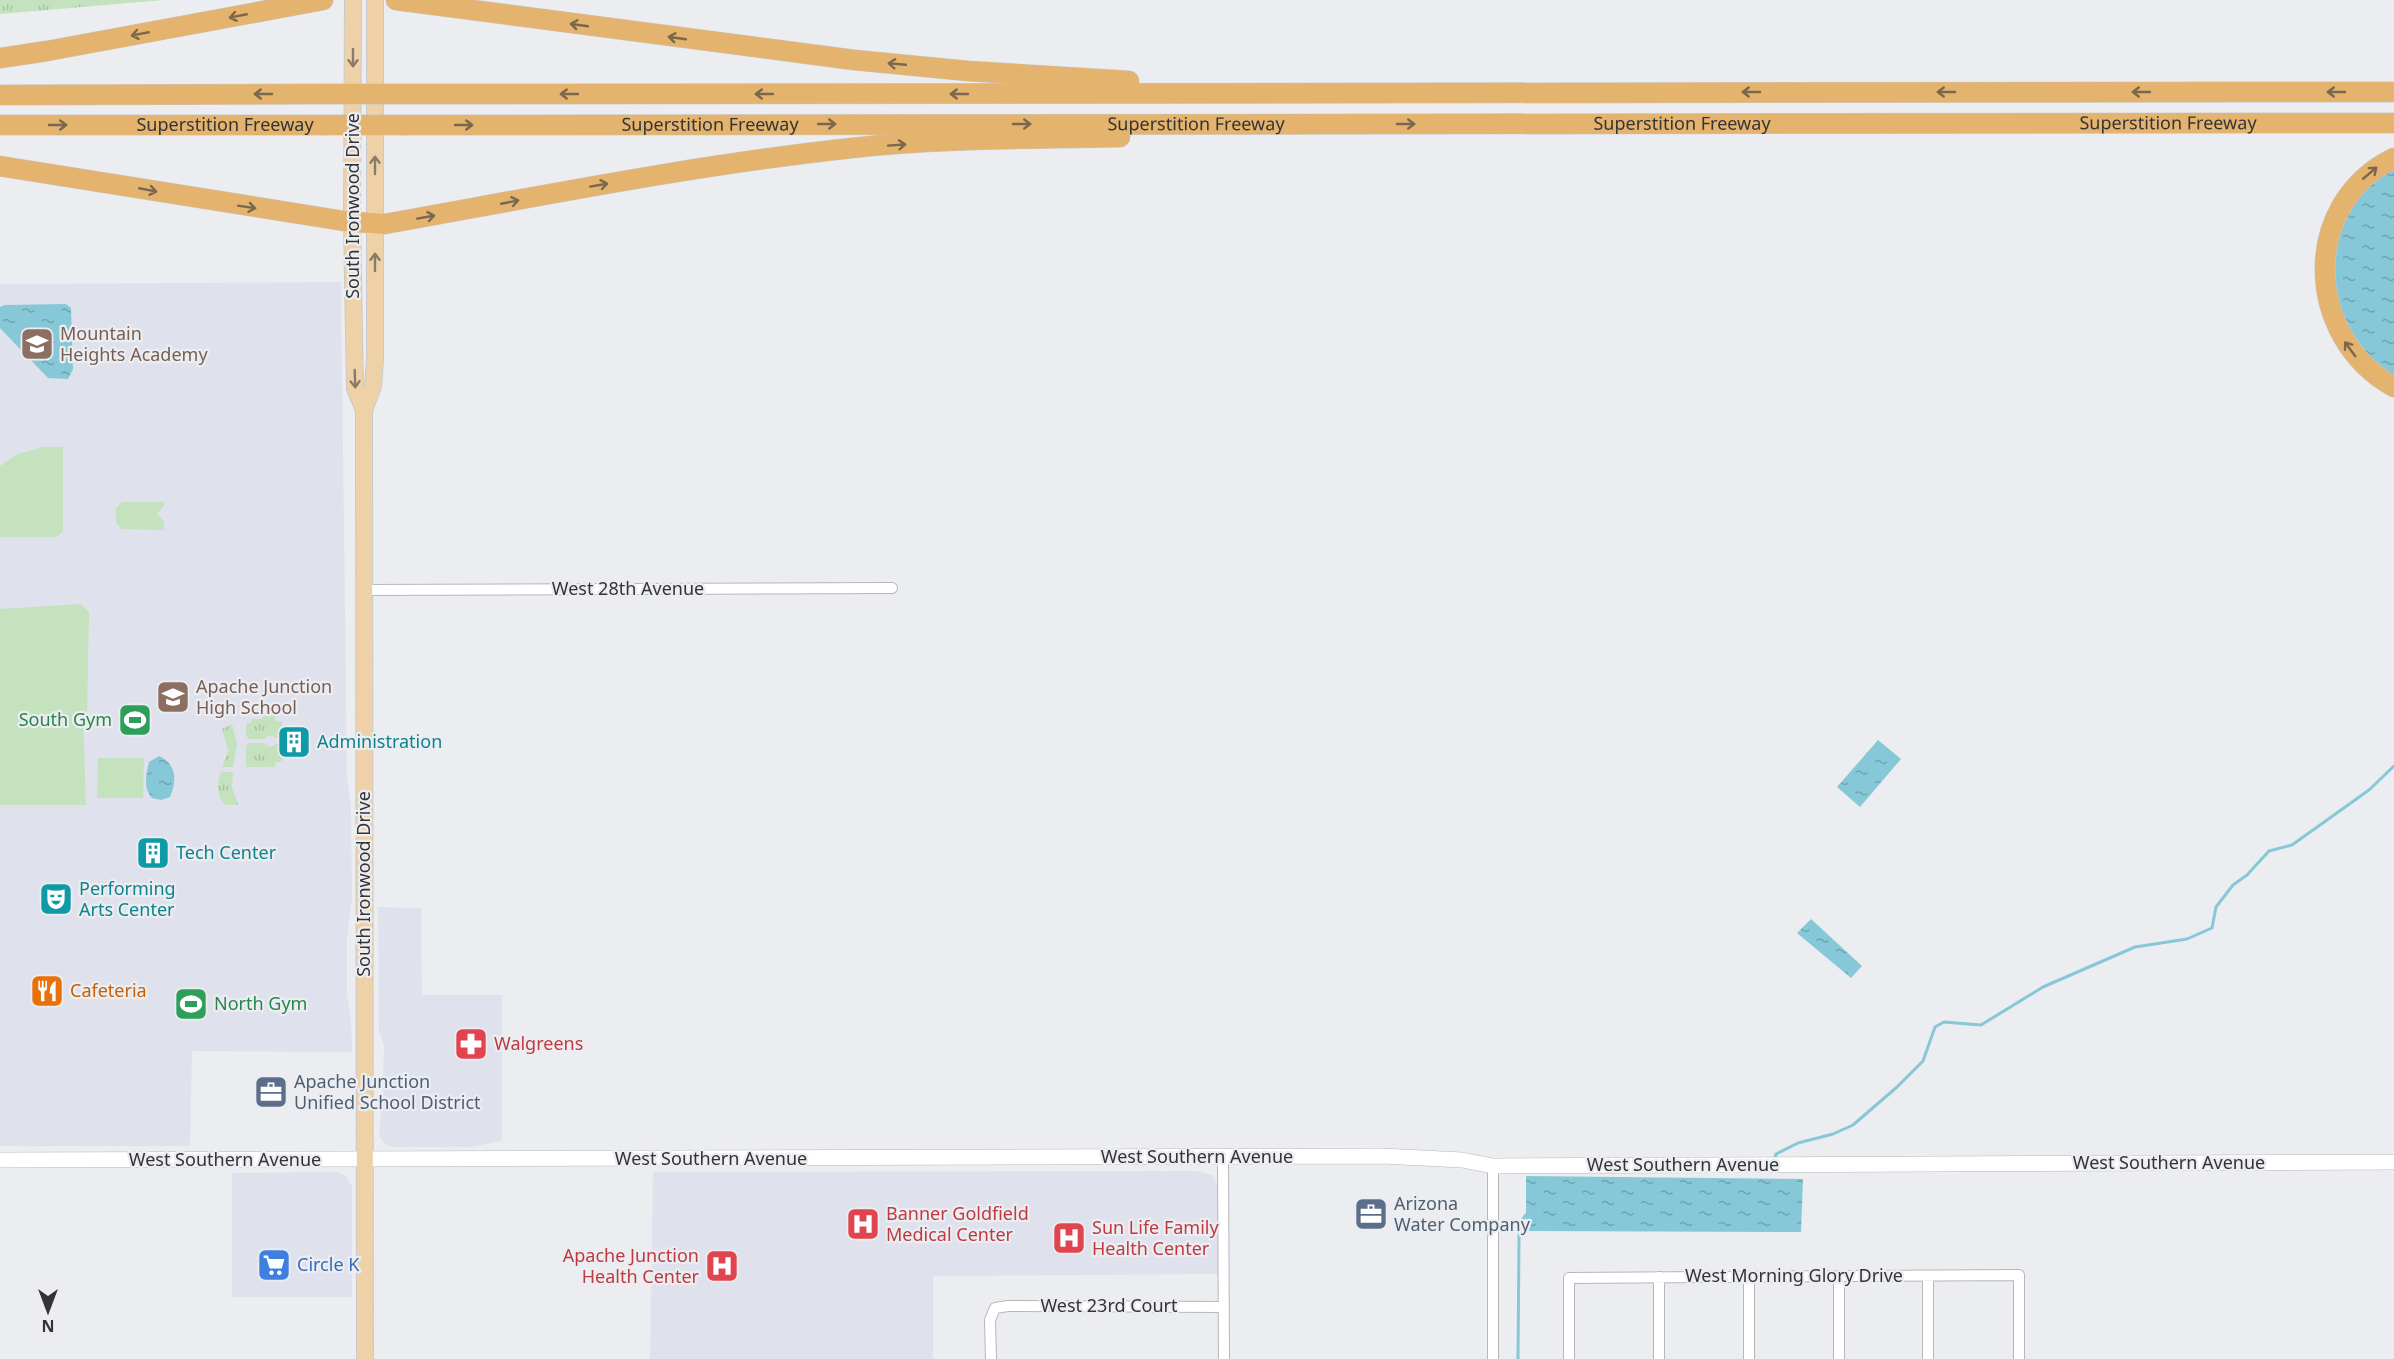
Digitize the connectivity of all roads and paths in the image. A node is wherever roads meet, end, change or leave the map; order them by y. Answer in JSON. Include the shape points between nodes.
{"nodes":[{"id":1,"x":323,"y":0,"type":"edge"},
{"id":2,"x":353,"y":0,"type":"edge"},
{"id":3,"x":375,"y":0,"type":"edge"},
{"id":4,"x":396,"y":0,"type":"edge"},
{"id":5,"x":0,"y":58,"type":"edge"},
{"id":6,"x":2394,"y":92,"type":"edge"},
{"id":7,"x":1270,"y":93,"type":"junction"},
{"id":8,"x":0,"y":95,"type":"edge"},
{"id":9,"x":2394,"y":123,"type":"edge"},
{"id":10,"x":1382,"y":124,"type":"junction"},
{"id":11,"x":0,"y":125,"type":"edge"},
{"id":12,"x":2394,"y":158,"type":"edge"},
{"id":13,"x":0,"y":165,"type":"edge"},
{"id":14,"x":352,"y":222,"type":"junction"},
{"id":15,"x":375,"y":224,"type":"junction"},
{"id":16,"x":2394,"y":387,"type":"edge"},
{"id":17,"x":364,"y":410,"type":"junction"},
{"id":18,"x":892,"y":588,"type":"dead end"},
{"id":19,"x":364,"y":590,"type":"junction"},
{"id":20,"x":1222,"y":1157,"type":"junction"},
{"id":21,"x":0,"y":1160,"type":"edge"},
{"id":22,"x":365,"y":1160,"type":"junction"},
{"id":23,"x":2394,"y":1162,"type":"edge"},
{"id":24,"x":1493,"y":1166,"type":"junction"},
{"id":25,"x":1839,"y":1276,"type":"junction"},
{"id":26,"x":1928,"y":1276,"type":"junction"},
{"id":27,"x":1659,"y":1277,"type":"junction"},
{"id":28,"x":1749,"y":1277,"type":"junction"},
{"id":29,"x":1224,"y":1306,"type":"junction"},
{"id":30,"x":365,"y":1359,"type":"edge"},
{"id":31,"x":991,"y":1359,"type":"edge"},
{"id":32,"x":1224,"y":1359,"type":"edge"},
{"id":33,"x":1493,"y":1359,"type":"edge"},
{"id":34,"x":1569,"y":1359,"type":"edge"},
{"id":35,"x":1659,"y":1359,"type":"edge"},
{"id":36,"x":1749,"y":1359,"type":"edge"},
{"id":37,"x":1839,"y":1359,"type":"edge"},
{"id":38,"x":1928,"y":1359,"type":"edge"},
{"id":39,"x":2019,"y":1359,"type":"edge"}],
"edges":[{"from":1,"to":5,"type":"highway","one_way":true},
{"from":2,"to":14,"type":"main road","name":"South Ironwood Drive","one_way":true},
{"from":15,"to":3,"type":"main road","name":"South Ironwood Drive","one_way":true},
{"from":7,"to":4,"type":"highway","one_way":true,"via":[[854,60]]},
{"from":6,"to":7,"type":"highway","name":"Superstition Freeway","one_way":true},
{"from":7,"to":8,"type":"highway","name":"Superstition Freeway","one_way":true,"bridge":true},
{"from":10,"to":9,"type":"highway","name":"Superstition Freeway","one_way":true},
{"from":11,"to":10,"type":"highway","name":"Superstition Freeway","one_way":true,"bridge":true},
{"from":15,"to":10,"type":"highway","one_way":true,"via":[[677,170],[855,147],[1258,134]]},
{"from":16,"to":12,"type":"highway","one_way":true,"via":[[2354,355],[2339,331],[2326,295],[2324,264],[2334,222],[2347,200],[2365,177]]},
{"from":13,"to":14,"type":"highway","one_way":true},
{"from":14,"to":15,"type":"highway"},
{"from":14,"to":17,"type":"main road","name":"South Ironwood Drive","one_way":true,"via":[[355,388]]},
{"from":17,"to":15,"type":"main road","name":"South Ironwood Drive","one_way":true,"via":[[373,386],[375,359]]},
{"from":17,"to":19,"type":"main road","name":"South Ironwood Drive"},
{"from":18,"to":19,"type":"street","name":"West 28th Avenue"},
{"from":19,"to":22,"type":"main road","name":"South Ironwood Drive"},
{"from":20,"to":22,"type":"main road","name":"West Southern Avenue"},
{"from":20,"to":24,"type":"main road","name":"West Southern Avenue","via":[[1420,1156]]},
{"from":20,"to":29,"type":"street"},
{"from":21,"to":22,"type":"main road","name":"West Southern Avenue"},
{"from":22,"to":30,"type":"main road","name":"South Ironwood Drive"},
{"from":23,"to":24,"type":"main road","name":"West Southern Avenue"},
{"from":24,"to":33,"type":"street"},
{"from":25,"to":26,"type":"street","name":"West Morning Glory Drive"},
{"from":25,"to":28,"type":"street","name":"West Morning Glory Drive"},
{"from":25,"to":37,"type":"street"},
{"from":26,"to":38,"type":"street"},
{"from":26,"to":39,"type":"street","name":"West Morning Glory Drive","via":[[2019,1275]]},
{"from":27,"to":28,"type":"street","name":"West Morning Glory Drive"},
{"from":27,"to":34,"type":"street","name":"West Morning Glory Drive","via":[[1569,1278]]},
{"from":27,"to":35,"type":"street"},
{"from":28,"to":36,"type":"street"},
{"from":29,"to":31,"type":"street","name":"West 23rd Court","via":[[995,1308],[990,1320]]},
{"from":29,"to":32,"type":"street"}]}
